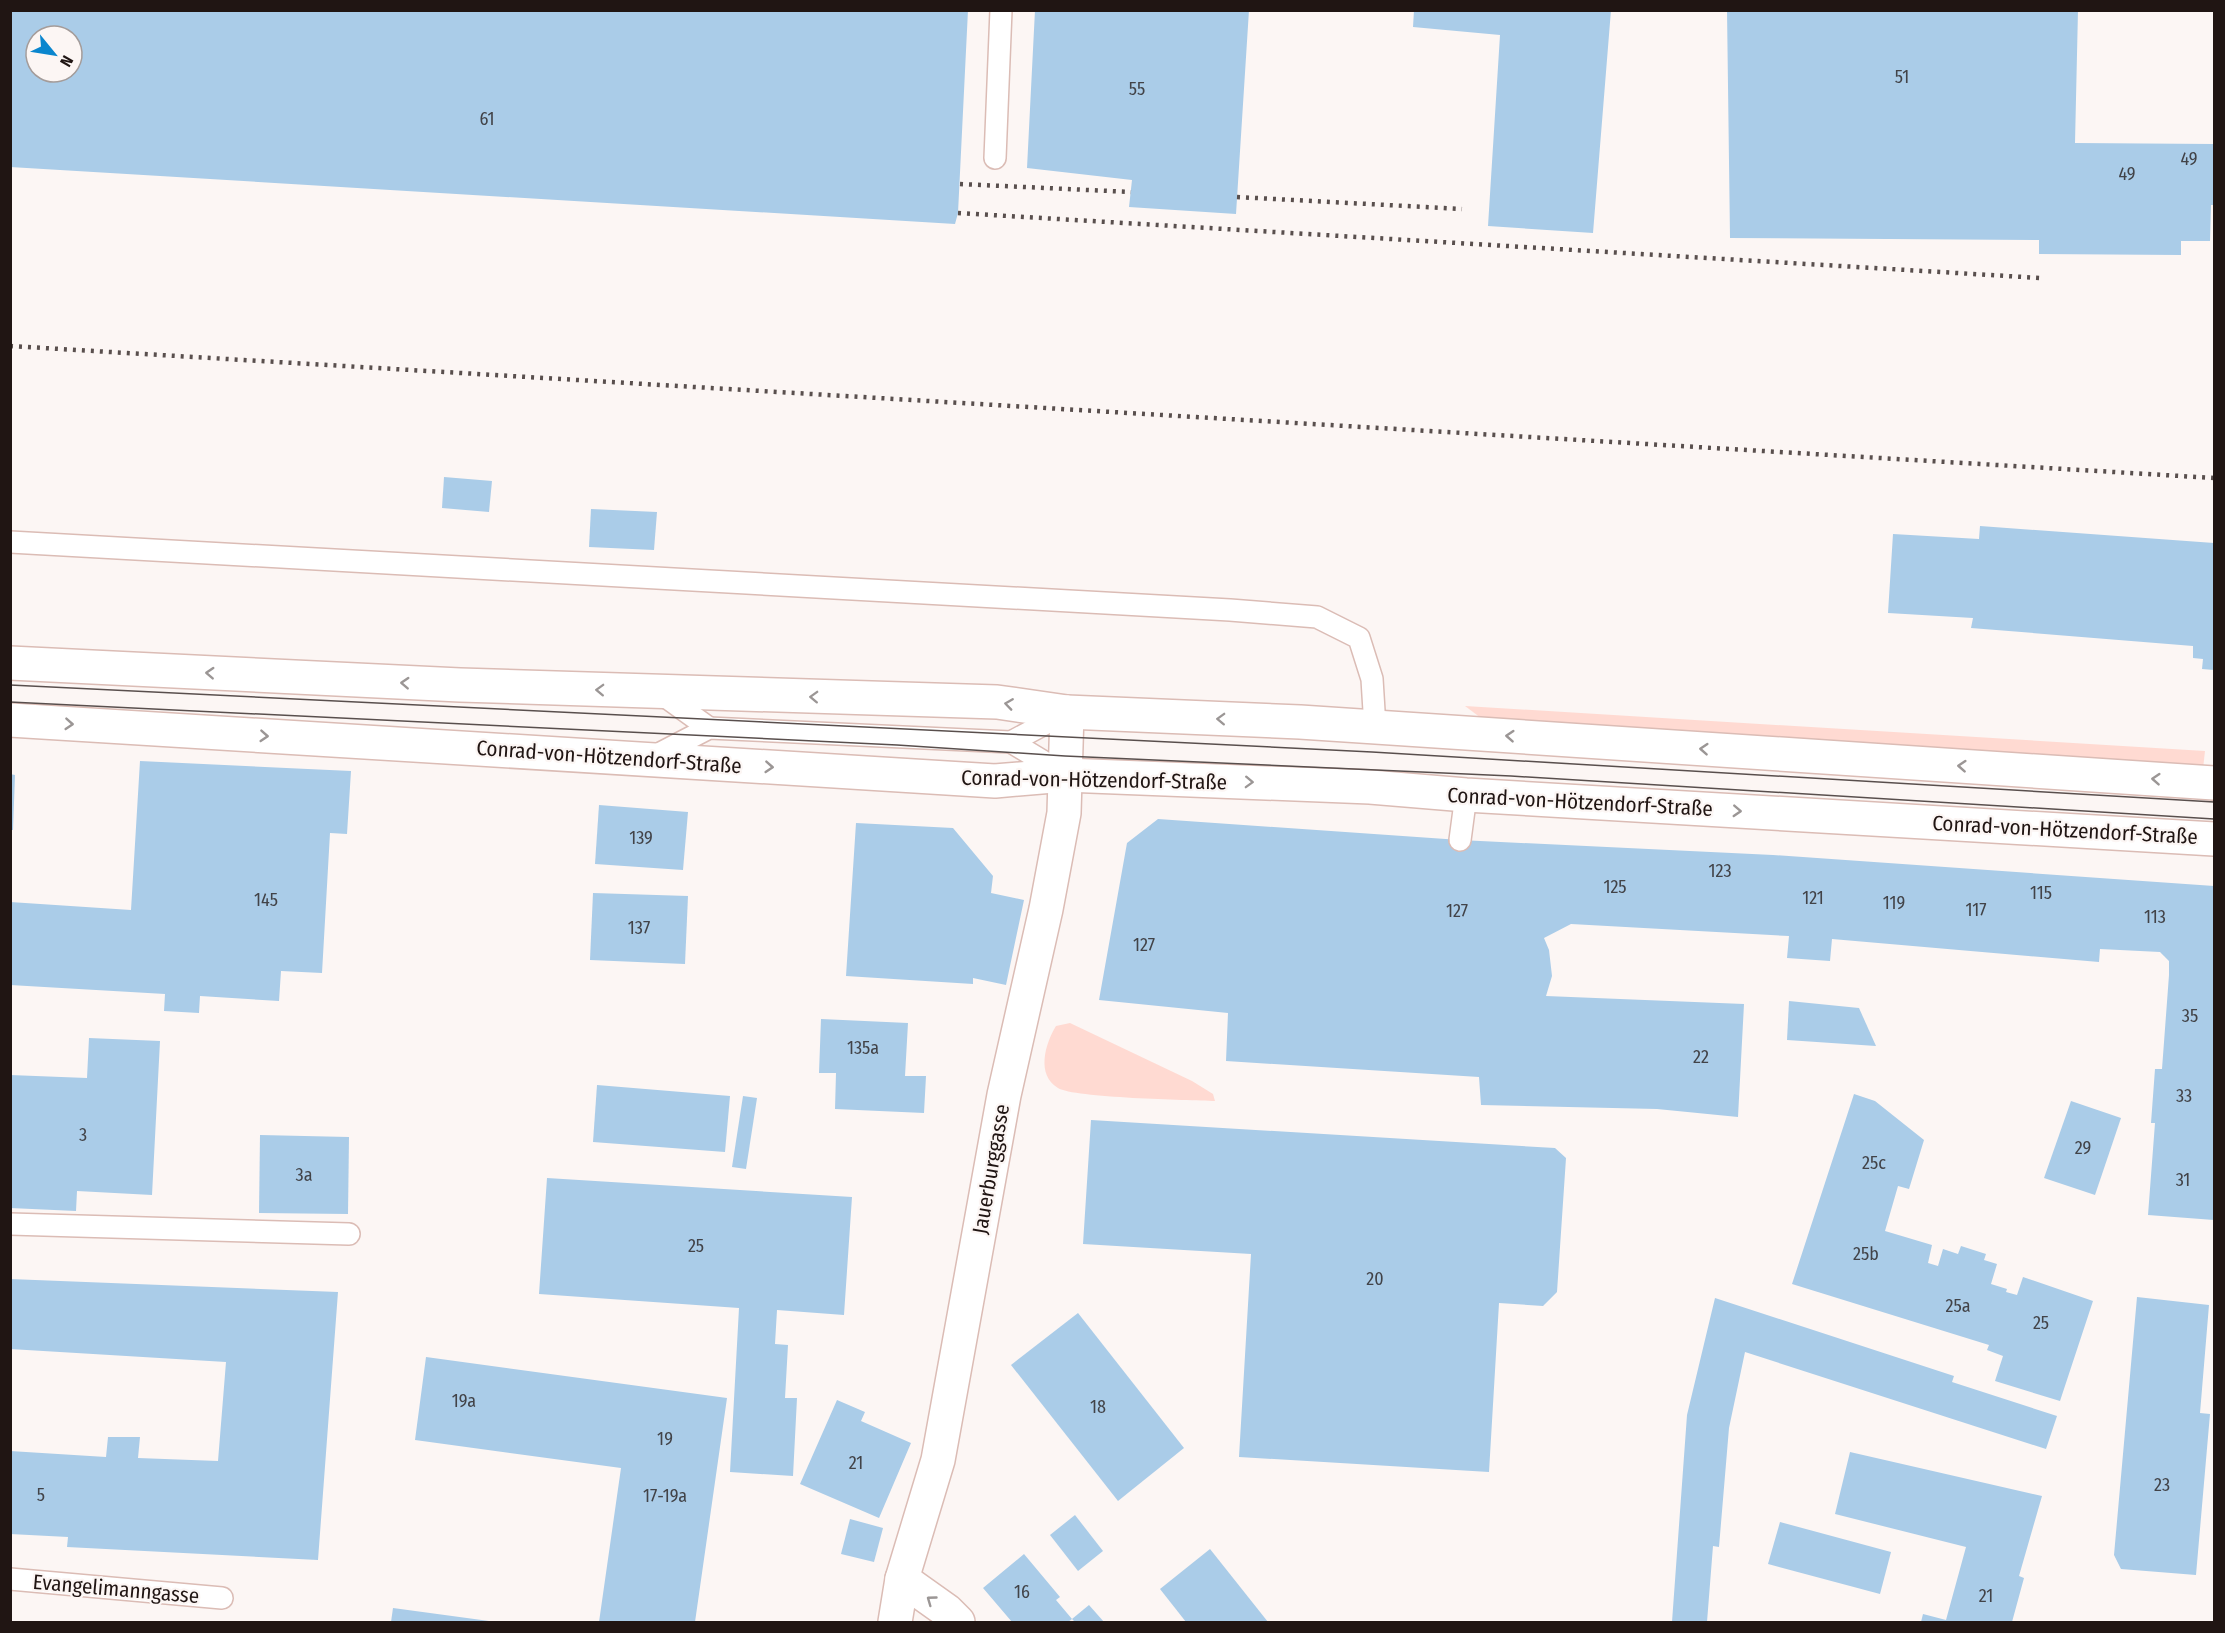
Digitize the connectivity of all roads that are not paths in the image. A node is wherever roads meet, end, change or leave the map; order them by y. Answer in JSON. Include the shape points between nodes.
{"nodes":[{"id":1,"x":1001,"y":10,"type":"edge"},
{"id":2,"x":995,"y":158,"type":"dead end"},
{"id":3,"x":10,"y":542,"type":"edge"},
{"id":4,"x":10,"y":663,"type":"edge"},
{"id":5,"x":658,"y":692,"type":"junction"},
{"id":6,"x":1067,"y":712,"type":"junction"},
{"id":7,"x":10,"y":720,"type":"edge"},
{"id":8,"x":1374,"y":727,"type":"junction"},
{"id":9,"x":710,"y":728,"type":"junction"},
{"id":10,"x":1011,"y":742,"type":"junction"},
{"id":11,"x":648,"y":759,"type":"junction"},
{"id":12,"x":1065,"y":775,"type":"junction"},
{"id":13,"x":2214,"y":783,"type":"edge"},
{"id":14,"x":1466,"y":795,"type":"junction"},
{"id":15,"x":2214,"y":839,"type":"edge"},
{"id":16,"x":1460,"y":840,"type":"dead end"},
{"id":17,"x":10,"y":1224,"type":"edge"},
{"id":18,"x":349,"y":1234,"type":"dead end"},
{"id":19,"x":10,"y":1579,"type":"edge"},
{"id":20,"x":902,"y":1579,"type":"junction"},
{"id":21,"x":222,"y":1598,"type":"dead end"},
{"id":22,"x":895,"y":1623,"type":"edge"},
{"id":23,"x":958,"y":1623,"type":"edge"}],
"edges":[{"from":1,"to":2,"type":"lane"},
{"from":3,"to":8,"type":"lane","via":[[1317,617],[1359,638],[1372,679]]},
{"from":5,"to":4,"type":"main road","one_way":true},
{"from":6,"to":5,"type":"main road","one_way":true,"via":[[997,702]]},
{"from":5,"to":9,"type":"lane"},
{"from":8,"to":6,"type":"main road","one_way":true},
{"from":6,"to":10,"type":"lane"},
{"from":6,"to":12,"type":"main road","name":"Jauerburggasse"},
{"from":7,"to":11,"type":"main road","name":"Conrad-von-Hötzendorf-Straße","one_way":true},
{"from":13,"to":8,"type":"main road","one_way":true},
{"from":9,"to":10,"type":"lane"},
{"from":9,"to":11,"type":"lane"},
{"from":10,"to":12,"type":"lane"},
{"from":11,"to":12,"type":"main road","name":"Conrad-von-Hötzendorf-Straße","one_way":true,"via":[[995,781]]},
{"from":12,"to":14,"type":"main road","name":"Conrad-von-Hötzendorf-Straße","one_way":true,"via":[[1370,787]]},
{"from":12,"to":20,"type":"main road","name":"Jauerburggasse","via":[[1064,813],[1004,1095],[938,1460]]},
{"from":14,"to":15,"type":"main road","name":"Conrad-von-Hötzendorf-Straße","one_way":true},
{"from":14,"to":16,"type":"lane"},
{"from":17,"to":18,"type":"lane"},
{"from":19,"to":21,"type":"lane","name":"Evangelimanngasse"},
{"from":20,"to":22,"type":"main road","name":"Jauerburggasse"},
{"from":23,"to":20,"type":"main road","one_way":true}]}
